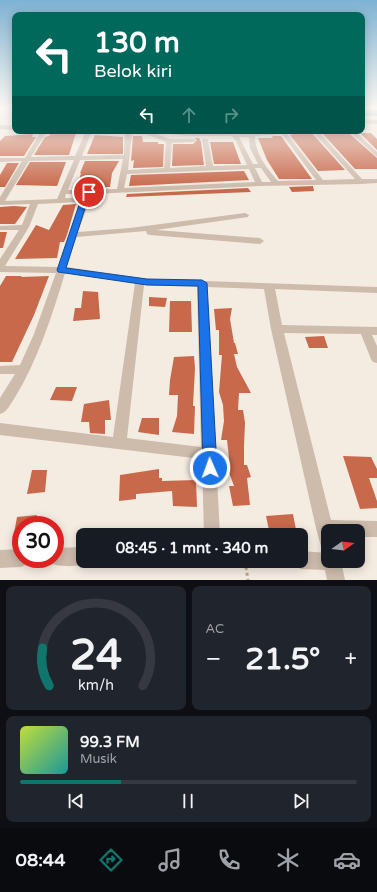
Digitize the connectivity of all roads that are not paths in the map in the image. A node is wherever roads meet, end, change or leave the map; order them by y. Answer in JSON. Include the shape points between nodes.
{"nodes":[{"id":1,"x":42,"y":134,"type":"edge"},
{"id":2,"x":88,"y":134,"type":"edge"},
{"id":3,"x":129,"y":134,"type":"edge"},
{"id":4,"x":152,"y":134,"type":"edge"},
{"id":5,"x":275,"y":134,"type":"edge"},
{"id":6,"x":285,"y":134,"type":"edge"},
{"id":7,"x":318,"y":134,"type":"edge"},
{"id":8,"x":355,"y":134,"type":"edge"},
{"id":9,"x":188,"y":135,"type":"edge"},
{"id":10,"x":235,"y":135,"type":"edge"},
{"id":11,"x":251,"y":137,"type":"junction"},
{"id":12,"x":205,"y":140,"type":"junction"},
{"id":13,"x":169,"y":141,"type":"junction"},
{"id":14,"x":377,"y":155,"type":"edge"},
{"id":15,"x":127,"y":157,"type":"junction"},
{"id":16,"x":27,"y":159,"type":"junction"},
{"id":17,"x":77,"y":159,"type":"junction"},
{"id":18,"x":0,"y":160,"type":"edge"},
{"id":19,"x":250,"y":166,"type":"junction"},
{"id":20,"x":262,"y":166,"type":"junction"},
{"id":21,"x":210,"y":168,"type":"junction"},
{"id":22,"x":167,"y":170,"type":"junction"},
{"id":23,"x":124,"y":172,"type":"junction"},
{"id":24,"x":377,"y":181,"type":"edge"},
{"id":25,"x":321,"y":182,"type":"junction"},
{"id":26,"x":361,"y":182,"type":"junction"},
{"id":27,"x":260,"y":184,"type":"junction"},
{"id":28,"x":276,"y":184,"type":"junction"},
{"id":29,"x":120,"y":191,"type":"junction"},
{"id":30,"x":64,"y":192,"type":"junction"},
{"id":31,"x":89,"y":192,"type":"junction"},
{"id":32,"x":60,"y":200,"type":"junction"},
{"id":33,"x":85,"y":200,"type":"junction"},
{"id":34,"x":35,"y":202,"type":"junction"},
{"id":35,"x":0,"y":203,"type":"edge"},
{"id":36,"x":245,"y":215,"type":"dead end"},
{"id":37,"x":24,"y":227,"type":"junction"},
{"id":38,"x":0,"y":228,"type":"edge"},
{"id":39,"x":130,"y":231,"type":"junction"},
{"id":40,"x":73,"y":234,"type":"junction"},
{"id":41,"x":260,"y":241,"type":"dead end"},
{"id":42,"x":0,"y":268,"type":"edge"},
{"id":43,"x":61,"y":270,"type":"junction"},
{"id":44,"x":140,"y":281,"type":"junction"},
{"id":45,"x":202,"y":283,"type":"junction"},
{"id":46,"x":268,"y":286,"type":"junction"},
{"id":47,"x":377,"y":290,"type":"edge"},
{"id":48,"x":277,"y":329,"type":"junction"},
{"id":49,"x":365,"y":331,"type":"junction"},
{"id":50,"x":377,"y":331,"type":"edge"},
{"id":51,"x":377,"y":359,"type":"edge"},
{"id":52,"x":24,"y":369,"type":"junction"},
{"id":53,"x":0,"y":370,"type":"edge"},
{"id":54,"x":0,"y":409,"type":"edge"},
{"id":55,"x":0,"y":429,"type":"edge"},
{"id":56,"x":119,"y":442,"type":"junction"},
{"id":57,"x":209,"y":454,"type":"junction"},
{"id":58,"x":323,"y":524,"type":"edge"},
{"id":59,"x":212,"y":528,"type":"edge"},
{"id":60,"x":377,"y":529,"type":"edge"},
{"id":61,"x":365,"y":531,"type":"edge"},
{"id":62,"x":76,"y":556,"type":"edge"},
{"id":63,"x":64,"y":557,"type":"edge"},
{"id":64,"x":12,"y":558,"type":"edge"},
{"id":65,"x":0,"y":559,"type":"edge"},
{"id":66,"x":308,"y":560,"type":"edge"},
{"id":67,"x":321,"y":561,"type":"edge"},
{"id":68,"x":333,"y":568,"type":"edge"},
{"id":69,"x":336,"y":580,"type":"edge"}],
"edges":[{"from":1,"to":16,"type":"street"},
{"from":2,"to":17,"type":"street"},
{"from":3,"to":15,"type":"street"},
{"from":4,"to":13,"type":"street"},
{"from":5,"to":11,"type":"street"},
{"from":6,"to":25,"type":"street"},
{"from":7,"to":26,"type":"street"},
{"from":8,"to":14,"type":"street"},
{"from":9,"to":10,"type":"street"},
{"from":9,"to":12,"type":"street"},
{"from":9,"to":13,"type":"street"},
{"from":10,"to":11,"type":"street"},
{"from":10,"to":12,"type":"street"},
{"from":10,"to":19,"type":"street"},
{"from":11,"to":20,"type":"street"},
{"from":12,"to":21,"type":"street"},
{"from":13,"to":22,"type":"street"},
{"from":15,"to":17,"type":"street"},
{"from":15,"to":23,"type":"street"},
{"from":16,"to":17,"type":"street"},
{"from":16,"to":18,"type":"street"},
{"from":16,"to":35,"type":"street"},
{"from":17,"to":30,"type":"street"},
{"from":19,"to":20,"type":"street"},
{"from":19,"to":21,"type":"street"},
{"from":19,"to":27,"type":"street"},
{"from":20,"to":28,"type":"street"},
{"from":21,"to":22,"type":"street"},
{"from":22,"to":23,"type":"street"},
{"from":23,"to":29,"type":"street"},
{"from":24,"to":26,"type":"street"},
{"from":25,"to":26,"type":"street"},
{"from":25,"to":28,"type":"street"},
{"from":27,"to":28,"type":"street"},
{"from":27,"to":29,"type":"street"},
{"from":29,"to":31,"type":"street"},
{"from":30,"to":31,"type":"street"},
{"from":30,"to":32,"type":"street"},
{"from":31,"to":33,"type":"street"},
{"from":32,"to":33,"type":"street"},
{"from":32,"to":34,"type":"street"},
{"from":33,"to":40,"type":"street"},
{"from":34,"to":35,"type":"street"},
{"from":34,"to":37,"type":"street"},
{"from":36,"to":39,"type":"street"},
{"from":37,"to":38,"type":"street"},
{"from":37,"to":42,"type":"street"},
{"from":39,"to":40,"type":"street"},
{"from":39,"to":41,"type":"street"},
{"from":40,"to":43,"type":"street"},
{"from":42,"to":43,"type":"street"},
{"from":43,"to":44,"type":"street"},
{"from":43,"to":52,"type":"street","via":[[35,349]]},
{"from":44,"to":45,"type":"street"},
{"from":44,"to":56,"type":"street"},
{"from":45,"to":46,"type":"street"},
{"from":45,"to":57,"type":"street"},
{"from":46,"to":47,"type":"street"},
{"from":46,"to":48,"type":"street"},
{"from":48,"to":49,"type":"street"},
{"from":48,"to":58,"type":"street"},
{"from":49,"to":50,"type":"street"},
{"from":49,"to":51,"type":"street"},
{"from":52,"to":53,"type":"street"},
{"from":52,"to":54,"type":"street"},
{"from":55,"to":56,"type":"street"},
{"from":56,"to":57,"type":"street"},
{"from":57,"to":59,"type":"street"},
{"from":60,"to":61,"type":"street"},
{"from":62,"to":63,"type":"street"},
{"from":64,"to":65,"type":"street"},
{"from":66,"to":67,"type":"street"},
{"from":68,"to":69,"type":"street"}]}
